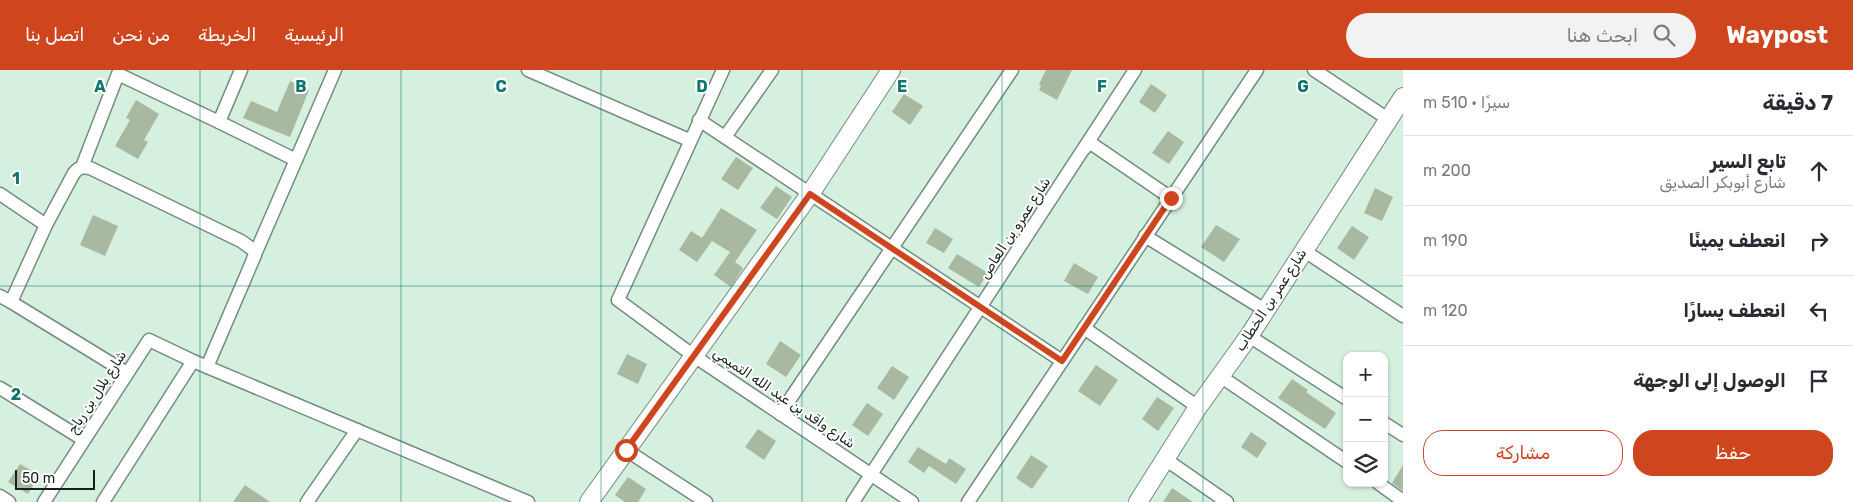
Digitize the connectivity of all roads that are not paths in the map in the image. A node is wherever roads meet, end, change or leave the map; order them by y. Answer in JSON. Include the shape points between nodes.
{"nodes":[{"id":1,"x":241,"y":70,"type":"edge"},
{"id":2,"x":335,"y":70,"type":"edge"},
{"id":3,"x":528,"y":70,"type":"edge"},
{"id":4,"x":723,"y":70,"type":"edge"},
{"id":5,"x":772,"y":70,"type":"edge"},
{"id":6,"x":891,"y":70,"type":"edge"},
{"id":7,"x":1012,"y":70,"type":"edge"},
{"id":8,"x":1135,"y":70,"type":"edge"},
{"id":9,"x":1257,"y":70,"type":"edge"},
{"id":10,"x":1314,"y":70,"type":"edge"},
{"id":11,"x":135,"y":76,"type":"edge"},
{"id":12,"x":1403,"y":98,"type":"edge"},
{"id":13,"x":1388,"y":119,"type":"junction"},
{"id":14,"x":699,"y":120,"type":"junction"},
{"id":15,"x":220,"y":122,"type":"junction"},
{"id":16,"x":725,"y":137,"type":"junction"},
{"id":17,"x":690,"y":140,"type":"junction"},
{"id":18,"x":296,"y":160,"type":"junction"},
{"id":19,"x":82,"y":167,"type":"junction"},
{"id":20,"x":0,"y":194,"type":"edge"},
{"id":21,"x":810,"y":194,"type":"junction"},
{"id":22,"x":1171,"y":198,"type":"junction"},
{"id":23,"x":46,"y":225,"type":"junction"},
{"id":24,"x":1145,"y":236,"type":"junction"},
{"id":25,"x":891,"y":248,"type":"junction"},
{"id":26,"x":1303,"y":250,"type":"junction"},
{"id":27,"x":6,"y":299,"type":"edge"},
{"id":28,"x":984,"y":303,"type":"junction"},
{"id":29,"x":1265,"y":310,"type":"junction"},
{"id":30,"x":1403,"y":316,"type":"edge"},
{"id":31,"x":1084,"y":328,"type":"junction"},
{"id":32,"x":1248,"y":336,"type":"junction"},
{"id":33,"x":694,"y":356,"type":"junction"},
{"id":34,"x":193,"y":361,"type":"junction"},
{"id":35,"x":1062,"y":361,"type":"junction"},
{"id":36,"x":207,"y":367,"type":"junction"},
{"id":37,"x":127,"y":373,"type":"junction"},
{"id":38,"x":1220,"y":376,"type":"junction"},
{"id":39,"x":0,"y":388,"type":"edge"},
{"id":40,"x":1344,"y":397,"type":"edge"},
{"id":41,"x":1198,"y":407,"type":"junction"},
{"id":42,"x":780,"y":414,"type":"junction"},
{"id":43,"x":1388,"y":426,"type":"edge"},
{"id":44,"x":357,"y":430,"type":"junction"},
{"id":45,"x":1403,"y":435,"type":"edge"},
{"id":46,"x":84,"y":440,"type":"junction"},
{"id":47,"x":626,"y":450,"type":"junction"},
{"id":48,"x":1165,"y":459,"type":"junction"},
{"id":49,"x":1343,"y":459,"type":"edge"},
{"id":50,"x":872,"y":475,"type":"junction"},
{"id":51,"x":1384,"y":487,"type":"edge"},
{"id":52,"x":0,"y":496,"type":"edge"},
{"id":53,"x":1403,"y":500,"type":"edge"},
{"id":54,"x":9,"y":502,"type":"edge"},
{"id":55,"x":44,"y":502,"type":"edge"},
{"id":56,"x":103,"y":502,"type":"edge"},
{"id":57,"x":307,"y":502,"type":"edge"},
{"id":58,"x":528,"y":502,"type":"edge"},
{"id":59,"x":589,"y":502,"type":"edge"},
{"id":60,"x":706,"y":502,"type":"edge"},
{"id":61,"x":853,"y":502,"type":"edge"},
{"id":62,"x":912,"y":502,"type":"edge"},
{"id":63,"x":968,"y":502,"type":"edge"},
{"id":64,"x":1138,"y":502,"type":"edge"},
{"id":65,"x":1227,"y":502,"type":"edge"}],
"edges":[{"from":1,"to":15,"type":"street"},
{"from":2,"to":18,"type":"street"},
{"from":3,"to":17,"type":"street"},
{"from":4,"to":14,"type":"street"},
{"from":5,"to":16,"type":"street"},
{"from":6,"to":21,"type":"street"},
{"from":7,"to":25,"type":"street"},
{"from":8,"to":28,"type":"street","name":"شارع عمرو بن العاص"},
{"from":9,"to":22,"type":"street"},
{"from":10,"to":13,"type":"street"},
{"from":11,"to":15,"type":"street"},
{"from":11,"to":19,"type":"street","via":[[118,74]]},
{"from":12,"to":13,"type":"street","name":"شارع عمر بن الخطاب"},
{"from":13,"to":26,"type":"street","name":"شارع عمر بن الخطاب"},
{"from":14,"to":16,"type":"street"},
{"from":14,"to":17,"type":"street"},
{"from":15,"to":18,"type":"street"},
{"from":16,"to":21,"type":"street"},
{"from":17,"to":33,"type":"street","name":"شارع واقد بن عبد الله التميمي","via":[[618,300]]},
{"from":18,"to":36,"type":"street"},
{"from":19,"to":23,"type":"street","via":[[74,173]]},
{"from":19,"to":36,"type":"street","via":[[241,241],[255,251]]},
{"from":20,"to":23,"type":"street"},
{"from":21,"to":25,"type":"street"},
{"from":21,"to":33,"type":"street"},
{"from":22,"to":24,"type":"street"},
{"from":22,"to":28,"type":"street","via":[[1089,142]]},
{"from":23,"to":27,"type":"street"},
{"from":24,"to":29,"type":"street"},
{"from":24,"to":31,"type":"street"},
{"from":25,"to":28,"type":"street"},
{"from":25,"to":42,"type":"street"},
{"from":26,"to":29,"type":"street","name":"شارع عمر بن الخطاب"},
{"from":26,"to":30,"type":"street"},
{"from":27,"to":37,"type":"street"},
{"from":28,"to":35,"type":"street"},
{"from":28,"to":50,"type":"street","name":"شارع عمرو بن العاص"},
{"from":29,"to":32,"type":"street","name":"شارع عمر بن الخطاب"},
{"from":31,"to":35,"type":"street"},
{"from":31,"to":41,"type":"street"},
{"from":32,"to":38,"type":"street","name":"شارع عمر بن الخطاب"},
{"from":32,"to":40,"type":"street"},
{"from":33,"to":42,"type":"street","name":"شارع واقد بن عبد الله التميمي"},
{"from":33,"to":47,"type":"street"},
{"from":34,"to":36,"type":"street"},
{"from":34,"to":37,"type":"street","name":"شارع بلال بن رباح","via":[[148,340]]},
{"from":34,"to":56,"type":"street"},
{"from":35,"to":63,"type":"street"},
{"from":36,"to":44,"type":"street"},
{"from":37,"to":46,"type":"street","name":"شارع بلال بن رباح"},
{"from":38,"to":41,"type":"street","name":"شارع عمر بن الخطاب"},
{"from":38,"to":49,"type":"street"},
{"from":39,"to":46,"type":"street"},
{"from":41,"to":48,"type":"street","name":"شارع عمر بن الخطاب"},
{"from":42,"to":50,"type":"street","name":"شارع واقد بن عبد الله التميمي"},
{"from":43,"to":45,"type":"street"},
{"from":44,"to":57,"type":"street"},
{"from":44,"to":58,"type":"street"},
{"from":46,"to":55,"type":"street","name":"شارع بلال بن رباح"},
{"from":47,"to":59,"type":"street"},
{"from":47,"to":60,"type":"street"},
{"from":48,"to":64,"type":"street","name":"شارع عمر بن الخطاب"},
{"from":48,"to":65,"type":"street"},
{"from":50,"to":61,"type":"street","name":"شارع عمرو بن العاص"},
{"from":50,"to":62,"type":"street","name":"شارع واقد بن عبد الله التميمي"},
{"from":51,"to":53,"type":"street"},
{"from":52,"to":54,"type":"street"}]}
